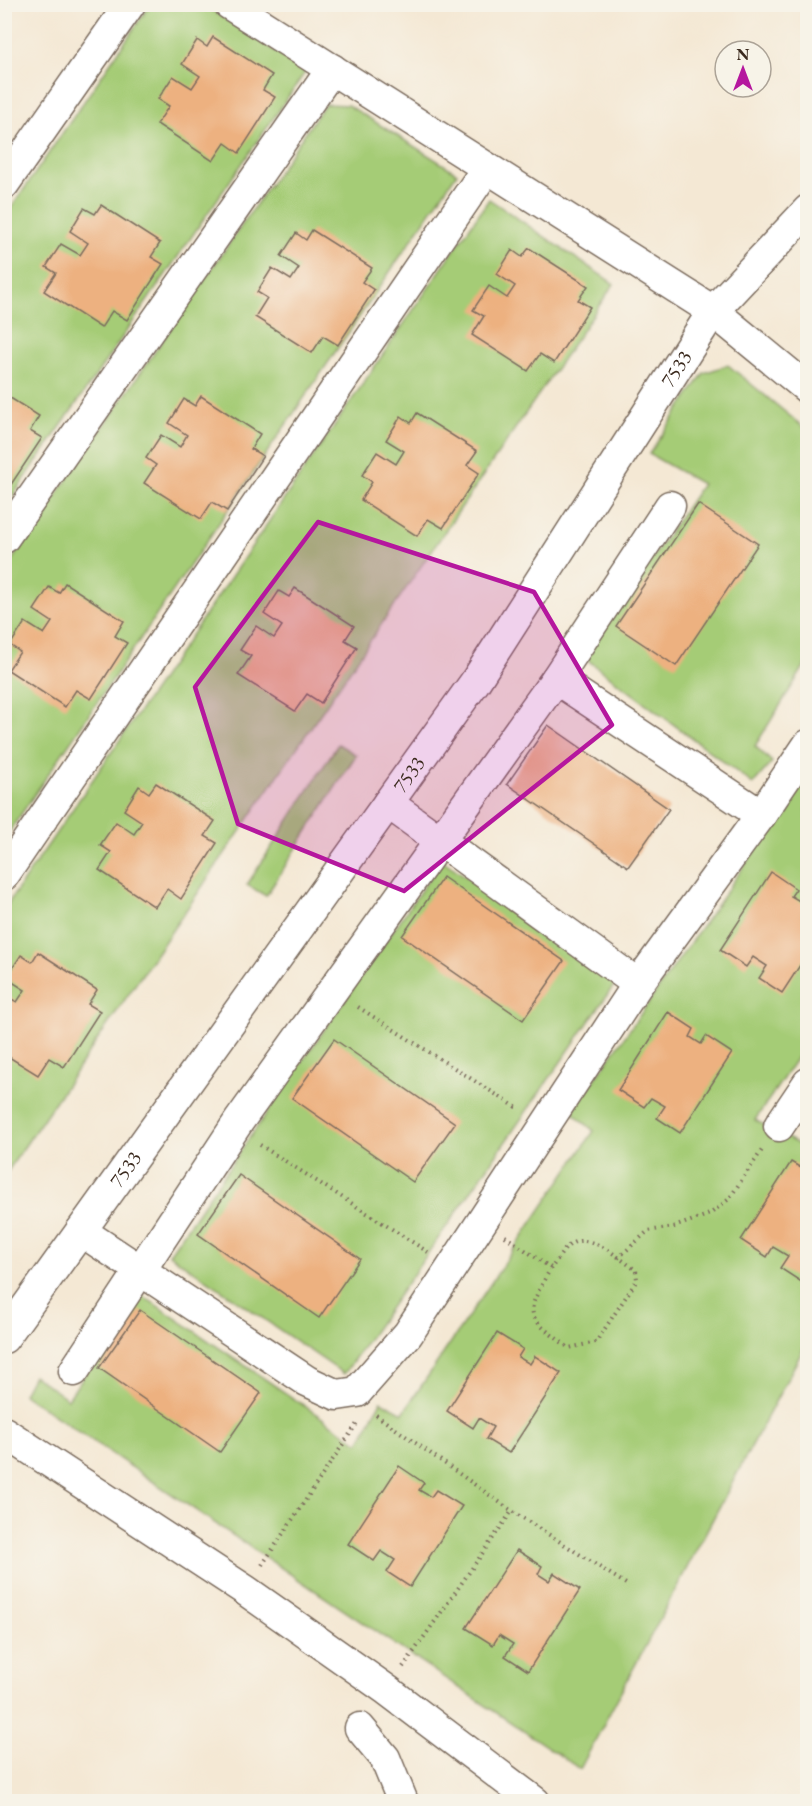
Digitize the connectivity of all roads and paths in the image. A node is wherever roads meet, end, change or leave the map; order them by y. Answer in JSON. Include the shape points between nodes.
{"nodes":[{"id":1,"x":130,"y":4,"type":"edge"},
{"id":2,"x":229,"y":4,"type":"edge"},
{"id":3,"x":332,"y":69,"type":"junction"},
{"id":4,"x":487,"y":168,"type":"junction"},
{"id":5,"x":4,"y":184,"type":"edge"},
{"id":6,"x":807,"y":210,"type":"edge"},
{"id":7,"x":713,"y":311,"type":"junction"},
{"id":8,"x":807,"y":389,"type":"edge"},
{"id":9,"x":670,"y":506,"type":"dead end"},
{"id":10,"x":4,"y":538,"type":"edge"},
{"id":11,"x":556,"y":679,"type":"junction"},
{"id":12,"x":806,"y":751,"type":"edge"},
{"id":13,"x":388,"y":803,"type":"junction"},
{"id":14,"x":761,"y":815,"type":"junction"},
{"id":15,"x":440,"y":840,"type":"junction"},
{"id":16,"x":4,"y":875,"type":"edge"},
{"id":17,"x":638,"y":984,"type":"junction"},
{"id":18,"x":332,"y":990,"type":"junction"},
{"id":19,"x":807,"y":1083,"type":"edge"},
{"id":20,"x":234,"y":1121,"type":"junction"},
{"id":21,"x":545,"y":1126,"type":"junction"},
{"id":22,"x":779,"y":1126,"type":"joint"},
{"id":23,"x":483,"y":1220,"type":"junction"},
{"id":24,"x":81,"y":1231,"type":"junction"},
{"id":25,"x":618,"y":1258,"type":"junction"},
{"id":26,"x":452,"y":1268,"type":"junction"},
{"id":27,"x":550,"y":1268,"type":"junction"},
{"id":28,"x":140,"y":1271,"type":"junction"},
{"id":29,"x":4,"y":1338,"type":"edge"},
{"id":30,"x":74,"y":1371,"type":"dead end"},
{"id":31,"x":356,"y":1401,"type":"junction"},
{"id":32,"x":4,"y":1432,"type":"edge"},
{"id":33,"x":512,"y":1511,"type":"junction"},
{"id":34,"x":626,"y":1584,"type":"dead end"},
{"id":35,"x":245,"y":1590,"type":"junction"},
{"id":36,"x":387,"y":1690,"type":"junction"},
{"id":37,"x":360,"y":1728,"type":"dead end"},
{"id":38,"x":403,"y":1802,"type":"edge"},
{"id":39,"x":535,"y":1802,"type":"edge"}],
"edges":[{"from":1,"to":5,"type":"street"},
{"from":2,"to":3,"type":"street"},
{"from":3,"to":4,"type":"street"},
{"from":3,"to":10,"type":"street"},
{"from":4,"to":7,"type":"street"},
{"from":4,"to":16,"type":"street"},
{"from":6,"to":7,"type":"street","name":"7533"},
{"from":7,"to":8,"type":"street"},
{"from":7,"to":13,"type":"street","name":"7533","via":[[475,682]]},
{"from":9,"to":11,"type":"street"},
{"from":11,"to":14,"type":"street"},
{"from":11,"to":15,"type":"street"},
{"from":12,"to":14,"type":"street"},
{"from":13,"to":15,"type":"street"},
{"from":13,"to":24,"type":"street","name":"7533"},
{"from":14,"to":17,"type":"street"},
{"from":15,"to":17,"type":"street"},
{"from":15,"to":18,"type":"street"},
{"from":17,"to":21,"type":"street"},
{"from":18,"to":20,"type":"street"},
{"from":18,"to":21,"type":"path"},
{"from":19,"to":22,"type":"street"},
{"from":20,"to":26,"type":"path"},
{"from":20,"to":28,"type":"street"},
{"from":21,"to":23,"type":"street"},
{"from":22,"to":25,"type":"path","via":[[729,1198],[710,1214],[674,1227],[648,1231]]},
{"from":23,"to":26,"type":"street"},
{"from":23,"to":27,"type":"path"},
{"from":24,"to":28,"type":"street"},
{"from":24,"to":29,"type":"street","name":"7533"},
{"from":25,"to":27,"type":"path","via":[[584,1240],[571,1243]]},
{"from":25,"to":27,"type":"path","via":[[636,1270],[637,1280],[596,1342],[585,1346],[569,1348],[537,1323],[532,1313],[532,1302]]},
{"from":26,"to":31,"type":"street","via":[[408,1334],[357,1392]]},
{"from":28,"to":30,"type":"street"},
{"from":28,"to":31,"type":"street","via":[[307,1381]]},
{"from":31,"to":33,"type":"path"},
{"from":31,"to":35,"type":"path"},
{"from":32,"to":35,"type":"street"},
{"from":33,"to":34,"type":"path"},
{"from":33,"to":36,"type":"path"},
{"from":35,"to":36,"type":"street"},
{"from":36,"to":39,"type":"street"},
{"from":37,"to":38,"type":"street","via":[[385,1758]]}]}
